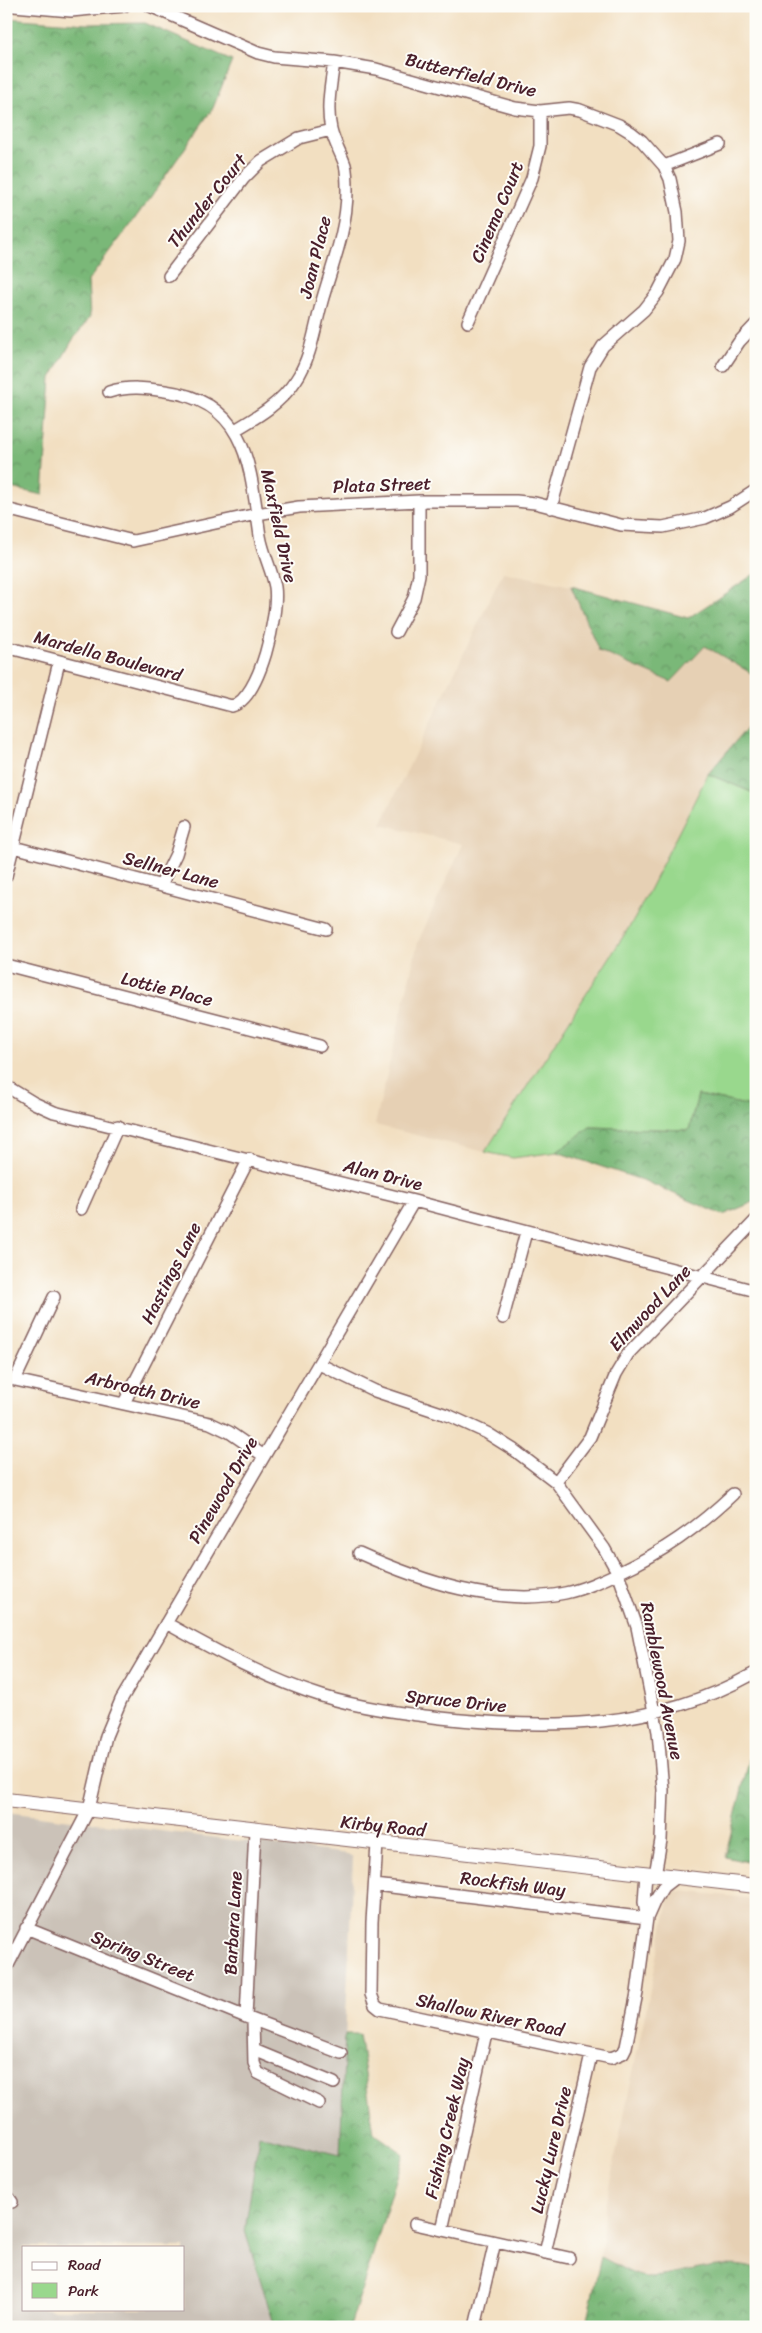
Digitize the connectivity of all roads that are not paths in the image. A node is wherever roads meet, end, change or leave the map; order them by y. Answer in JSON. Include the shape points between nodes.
{"nodes":[{"id":1,"x":14,"y":6,"type":"edge"},
{"id":2,"x":124,"y":6,"type":"edge"},
{"id":3,"x":150,"y":6,"type":"edge"},
{"id":4,"x":334,"y":62,"type":"junction"},
{"id":5,"x":540,"y":111,"type":"junction"},
{"id":6,"x":331,"y":130,"type":"junction"},
{"id":7,"x":720,"y":144,"type":"dead end"},
{"id":8,"x":664,"y":166,"type":"junction"},
{"id":9,"x":169,"y":276,"type":"dead end"},
{"id":10,"x":468,"y":322,"type":"dead end"},
{"id":11,"x":756,"y":324,"type":"edge"},
{"id":12,"x":724,"y":366,"type":"dead end"},
{"id":13,"x":109,"y":392,"type":"dead end"},
{"id":14,"x":236,"y":430,"type":"junction"},
{"id":15,"x":756,"y":490,"type":"edge"},
{"id":16,"x":419,"y":500,"type":"junction"},
{"id":17,"x":551,"y":508,"type":"junction"},
{"id":18,"x":6,"y":509,"type":"edge"},
{"id":19,"x":257,"y":514,"type":"junction"},
{"id":20,"x":396,"y":632,"type":"dead end"},
{"id":21,"x":6,"y":647,"type":"edge"},
{"id":22,"x":60,"y":662,"type":"junction"},
{"id":23,"x":201,"y":698,"type":"joint"},
{"id":24,"x":184,"y":827,"type":"dead end"},
{"id":25,"x":10,"y":846,"type":"edge"},
{"id":26,"x":6,"y":876,"type":"edge"},
{"id":27,"x":161,"y":885,"type":"junction"},
{"id":28,"x":326,"y":929,"type":"dead end"},
{"id":29,"x":6,"y":965,"type":"edge"},
{"id":30,"x":320,"y":1046,"type":"dead end"},
{"id":31,"x":6,"y":1086,"type":"edge"},
{"id":32,"x":118,"y":1126,"type":"junction"},
{"id":33,"x":249,"y":1159,"type":"junction"},
{"id":34,"x":414,"y":1201,"type":"junction"},
{"id":35,"x":81,"y":1208,"type":"dead end"},
{"id":36,"x":756,"y":1220,"type":"edge"},
{"id":37,"x":526,"y":1232,"type":"junction"},
{"id":38,"x":703,"y":1277,"type":"junction"},
{"id":39,"x":756,"y":1291,"type":"edge"},
{"id":40,"x":54,"y":1297,"type":"dead end"},
{"id":41,"x":503,"y":1318,"type":"dead end"},
{"id":42,"x":319,"y":1364,"type":"junction"},
{"id":43,"x":11,"y":1379,"type":"edge"},
{"id":44,"x":124,"y":1403,"type":"junction"},
{"id":45,"x":264,"y":1456,"type":"junction"},
{"id":46,"x":556,"y":1482,"type":"junction"},
{"id":47,"x":733,"y":1494,"type":"dead end"},
{"id":48,"x":359,"y":1554,"type":"dead end"},
{"id":49,"x":618,"y":1573,"type":"junction"},
{"id":50,"x":166,"y":1623,"type":"junction"},
{"id":51,"x":753,"y":1674,"type":"dead end"},
{"id":52,"x":654,"y":1712,"type":"junction"},
{"id":53,"x":6,"y":1800,"type":"edge"},
{"id":54,"x":89,"y":1808,"type":"junction"},
{"id":55,"x":255,"y":1830,"type":"junction"},
{"id":56,"x":377,"y":1844,"type":"junction"},
{"id":57,"x":651,"y":1874,"type":"junction"},
{"id":58,"x":676,"y":1877,"type":"junction"},
{"id":59,"x":375,"y":1885,"type":"junction"},
{"id":60,"x":756,"y":1886,"type":"edge"},
{"id":61,"x":648,"y":1918,"type":"junction"},
{"id":62,"x":26,"y":1928,"type":"junction"},
{"id":63,"x":6,"y":1969,"type":"edge"},
{"id":64,"x":250,"y":2019,"type":"junction"},
{"id":65,"x":486,"y":2032,"type":"junction"},
{"id":66,"x":254,"y":2050,"type":"junction"},
{"id":67,"x":341,"y":2053,"type":"dead end"},
{"id":68,"x":591,"y":2055,"type":"junction"},
{"id":69,"x":334,"y":2083,"type":"dead end"},
{"id":70,"x":319,"y":2104,"type":"dead end"},
{"id":71,"x":415,"y":2224,"type":"dead end"},
{"id":72,"x":442,"y":2230,"type":"junction"},
{"id":73,"x":495,"y":2242,"type":"junction"},
{"id":74,"x":545,"y":2253,"type":"junction"},
{"id":75,"x":569,"y":2258,"type":"dead end"},
{"id":76,"x":475,"y":2327,"type":"edge"}],
"edges":[{"from":1,"to":2,"type":"street","via":[[71,11]]},
{"from":3,"to":4,"type":"street","name":"Butterfield Drive","via":[[258,53]]},
{"from":4,"to":5,"type":"street","name":"Butterfield Drive","via":[[376,69],[498,104]]},
{"from":4,"to":6,"type":"street","name":"Joan Place","via":[[329,106]]},
{"from":5,"to":8,"type":"street","name":"Butterfield Drive","via":[[569,108],[613,122],[642,141]]},
{"from":5,"to":10,"type":"street","name":"Cinema Court","via":[[540,146],[532,178]]},
{"from":6,"to":9,"type":"street","name":"Thunder Court","via":[[299,138],[261,161],[244,178]]},
{"from":6,"to":14,"type":"street","name":"Joan Place","via":[[345,166],[347,192],[336,256],[308,353],[298,379],[283,397]]},
{"from":7,"to":8,"type":"street"},
{"from":8,"to":17,"type":"street","name":"Butterfield Drive","via":[[677,212],[679,241],[674,259],[658,292],[644,310],[603,346],[590,368]]},
{"from":11,"to":12,"type":"street","via":[[739,342]]},
{"from":13,"to":14,"type":"street","via":[[137,387],[183,393],[215,408]]},
{"from":14,"to":19,"type":"street","name":"Maxfield Drive","via":[[248,461]]},
{"from":15,"to":17,"type":"street","name":"Plata Street","via":[[705,518],[663,527],[620,525]]},
{"from":16,"to":17,"type":"street","name":"Plata Street","via":[[494,500]]},
{"from":16,"to":19,"type":"street","name":"Plata Street","via":[[326,504]]},
{"from":16,"to":20,"type":"street","via":[[419,575],[414,598]]},
{"from":18,"to":19,"type":"street","name":"Plata Street","via":[[133,541]]},
{"from":19,"to":23,"type":"street","name":"Maxfield Drive","via":[[262,550],[275,599],[264,653],[249,694],[242,701],[232,706]]},
{"from":21,"to":22,"type":"street","name":"Mardella Boulevard"},
{"from":22,"to":23,"type":"street","name":"Mardella Boulevard"},
{"from":22,"to":25,"type":"street"},
{"from":24,"to":27,"type":"street","via":[[176,854]]},
{"from":25,"to":26,"type":"street"},
{"from":25,"to":27,"type":"street","name":"Sellner Lane"},
{"from":27,"to":28,"type":"street","name":"Sellner Lane"},
{"from":29,"to":30,"type":"street","name":"Lottie Place"},
{"from":31,"to":32,"type":"street","name":"Alan Drive","via":[[54,1112]]},
{"from":32,"to":33,"type":"street","name":"Alan Drive"},
{"from":32,"to":35,"type":"street"},
{"from":33,"to":34,"type":"street","name":"Alan Drive"},
{"from":33,"to":44,"type":"street","name":"Hastings Lane"},
{"from":34,"to":37,"type":"street","name":"Alan Drive"},
{"from":34,"to":42,"type":"street","name":"Pinewood Drive"},
{"from":36,"to":38,"type":"street","name":"Elmwood Lane"},
{"from":37,"to":38,"type":"street","name":"Alan Drive"},
{"from":37,"to":41,"type":"street"},
{"from":38,"to":39,"type":"street","name":"Alan Drive"},
{"from":38,"to":46,"type":"street","name":"Elmwood Lane","via":[[628,1354],[616,1374],[590,1437]]},
{"from":40,"to":43,"type":"street"},
{"from":42,"to":45,"type":"street","name":"Pinewood Drive"},
{"from":42,"to":46,"type":"street","name":"Ramblewood Avenue","via":[[375,1391],[470,1424],[514,1450]]},
{"from":43,"to":44,"type":"street","name":"Arbroath Drive"},
{"from":44,"to":45,"type":"street","name":"Arbroath Drive","via":[[210,1423]]},
{"from":45,"to":50,"type":"street","name":"Pinewood Drive"},
{"from":46,"to":49,"type":"street","name":"Ramblewood Avenue","via":[[586,1520]]},
{"from":47,"to":49,"type":"street","via":[[681,1539]]},
{"from":48,"to":49,"type":"street","via":[[449,1586],[514,1596],[565,1593]]},
{"from":49,"to":52,"type":"street","name":"Ramblewood Avenue","via":[[637,1627]]},
{"from":50,"to":52,"type":"street","name":"Spruce Drive","via":[[274,1678],[322,1696],[374,1709],[499,1724],[540,1725],[600,1721]]},
{"from":50,"to":54,"type":"street","name":"Pinewood Drive","via":[[114,1715],[102,1748]]},
{"from":51,"to":52,"type":"street","name":"Spruce Drive","via":[[700,1700]]},
{"from":52,"to":57,"type":"street","name":"Ramblewood Avenue","via":[[663,1790],[661,1840]]},
{"from":53,"to":54,"type":"main road","name":"Kirby Road"},
{"from":54,"to":55,"type":"main road","name":"Kirby Road"},
{"from":54,"to":62,"type":"street","name":"Pinewood Drive"},
{"from":55,"to":56,"type":"main road","name":"Kirby Road"},
{"from":55,"to":64,"type":"street","name":"Barbara Lane"},
{"from":56,"to":57,"type":"main road","name":"Kirby Road"},
{"from":56,"to":59,"type":"street","name":"Shallow River Road"},
{"from":57,"to":58,"type":"main road","name":"Kirby Road"},
{"from":57,"to":61,"type":"street","name":"Shallow River Road","via":[[644,1902]]},
{"from":58,"to":60,"type":"main road","name":"Kirby Road"},
{"from":58,"to":61,"type":"street","name":"Shallow River Road","via":[[663,1888]]},
{"from":59,"to":61,"type":"street","name":"Rockfish Way"},
{"from":59,"to":65,"type":"street","name":"Shallow River Road","via":[[371,1994],[374,2005]]},
{"from":61,"to":68,"type":"street","name":"Shallow River Road","via":[[626,2047],[623,2053],[611,2058]]},
{"from":62,"to":63,"type":"street","name":"Pinewood Drive"},
{"from":62,"to":64,"type":"street","name":"Spring Street"},
{"from":64,"to":66,"type":"street","name":"Barbara Lane"},
{"from":64,"to":67,"type":"street","name":"Spring Street"},
{"from":65,"to":68,"type":"street","name":"Shallow River Road"},
{"from":65,"to":72,"type":"street","name":"Fishing Creek Way"},
{"from":66,"to":69,"type":"street"},
{"from":66,"to":70,"type":"street","name":"Barbara Lane","via":[[254,2068],[258,2072]]},
{"from":68,"to":74,"type":"street","name":"Lucky Lure Drive"},
{"from":71,"to":72,"type":"street"},
{"from":72,"to":73,"type":"street"},
{"from":73,"to":74,"type":"street"},
{"from":73,"to":76,"type":"street"},
{"from":74,"to":75,"type":"street"}]}
